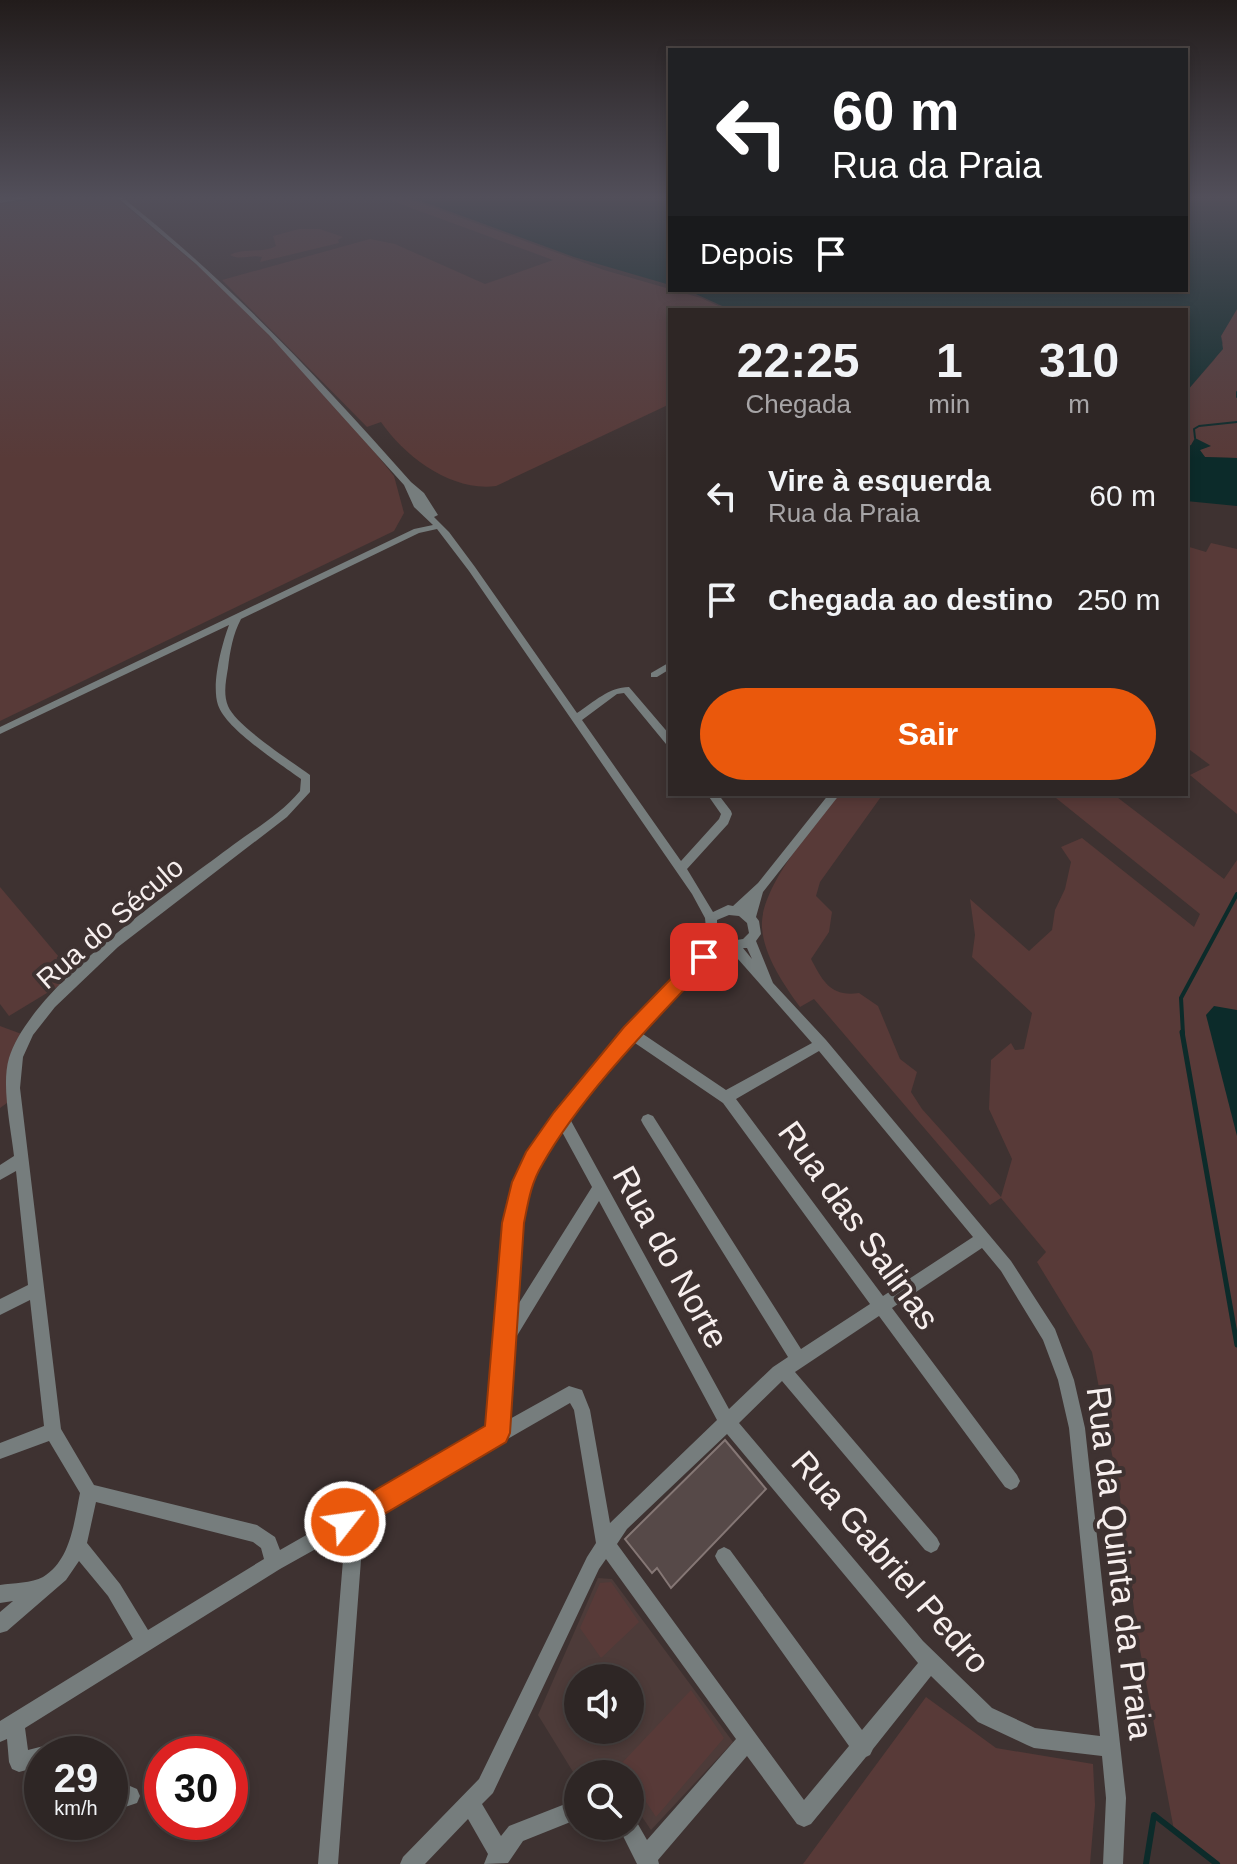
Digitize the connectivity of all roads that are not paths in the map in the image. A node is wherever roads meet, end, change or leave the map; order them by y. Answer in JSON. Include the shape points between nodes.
{"nodes":[{"id":1,"x":224,"y":285,"type":"edge"},
{"id":2,"x":441,"y":530,"type":"junction"},
{"id":3,"x":237,"y":618,"type":"junction"},
{"id":4,"x":207,"y":632,"type":"junction"},
{"id":5,"x":228,"y":635,"type":"junction"},
{"id":6,"x":668,"y":666,"type":"edge"},
{"id":7,"x":654,"y":675,"type":"dead end"},
{"id":8,"x":576,"y":719,"type":"junction"},
{"id":9,"x":0,"y":731,"type":"edge"},
{"id":10,"x":668,"y":740,"type":"edge"},
{"id":11,"x":714,"y":796,"type":"edge"},
{"id":12,"x":833,"y":796,"type":"edge"},
{"id":13,"x":680,"y":869,"type":"junction"},
{"id":14,"x":758,"y":890,"type":"junction"},
{"id":15,"x":696,"y":891,"type":"junction"},
{"id":16,"x":729,"y":911,"type":"junction"},
{"id":17,"x":711,"y":918,"type":"junction"},
{"id":18,"x":750,"y":918,"type":"junction"},
{"id":19,"x":750,"y":940,"type":"junction"},
{"id":20,"x":733,"y":946,"type":"junction"},
{"id":21,"x":704,"y":957,"type":"dead end"},
{"id":22,"x":771,"y":988,"type":"junction"},
{"id":23,"x":631,"y":1033,"type":"junction"},
{"id":24,"x":821,"y":1044,"type":"junction"},
{"id":25,"x":726,"y":1097,"type":"junction"},
{"id":26,"x":562,"y":1118,"type":"junction"},
{"id":27,"x":648,"y":1120,"type":"dead end"},
{"id":28,"x":21,"y":1159,"type":"junction"},
{"id":29,"x":0,"y":1173,"type":"edge"},
{"id":30,"x":599,"y":1188,"type":"junction"},
{"id":31,"x":983,"y":1239,"type":"junction"},
{"id":32,"x":36,"y":1289,"type":"junction"},
{"id":33,"x":880,"y":1305,"type":"junction"},
{"id":34,"x":0,"y":1307,"type":"edge"},
{"id":35,"x":505,"y":1342,"type":"junction"},
{"id":36,"x":798,"y":1358,"type":"junction"},
{"id":37,"x":783,"y":1370,"type":"junction"},
{"id":38,"x":728,"y":1423,"type":"junction"},
{"id":39,"x":53,"y":1431,"type":"junction"},
{"id":40,"x":497,"y":1433,"type":"junction"},
{"id":41,"x":0,"y":1451,"type":"edge"},
{"id":42,"x":1011,"y":1481,"type":"dead end"},
{"id":43,"x":89,"y":1492,"type":"junction"},
{"id":44,"x":345,"y":1522,"type":"junction"},
{"id":45,"x":605,"y":1542,"type":"junction"},
{"id":46,"x":931,"y":1544,"type":"dead end"},
{"id":47,"x":78,"y":1546,"type":"junction"},
{"id":48,"x":724,"y":1556,"type":"dead end"},
{"id":49,"x":274,"y":1563,"type":"junction"},
{"id":50,"x":42,"y":1587,"type":"junction"},
{"id":51,"x":0,"y":1594,"type":"edge"},
{"id":52,"x":0,"y":1624,"type":"edge"},
{"id":53,"x":145,"y":1642,"type":"junction"},
{"id":54,"x":930,"y":1663,"type":"junction"},
{"id":55,"x":8,"y":1728,"type":"edge"},
{"id":56,"x":747,"y":1741,"type":"junction"},
{"id":57,"x":1111,"y":1747,"type":"junction"},
{"id":58,"x":863,"y":1748,"type":"junction"},
{"id":59,"x":24,"y":1761,"type":"edge"},
{"id":60,"x":471,"y":1804,"type":"junction"},
{"id":61,"x":564,"y":1814,"type":"edge"},
{"id":62,"x":636,"y":1840,"type":"edge"},
{"id":63,"x":498,"y":1860,"type":"edge"},
{"id":64,"x":647,"y":1861,"type":"edge"},
{"id":65,"x":328,"y":1864,"type":"edge"},
{"id":66,"x":410,"y":1864,"type":"edge"},
{"id":67,"x":1113,"y":1864,"type":"edge"}],
"edges":[{"from":1,"to":2,"type":"street","via":[[329,393]]},
{"from":2,"to":3,"type":"street","via":[[417,531]]},
{"from":2,"to":8,"type":"street"},
{"from":3,"to":4,"type":"street"},
{"from":3,"to":5,"type":"street"},
{"from":4,"to":5,"type":"street"},
{"from":4,"to":9,"type":"street"},
{"from":5,"to":28,"type":"street","name":"Rua do Século","via":[[224,710],[295,768],[307,782],[302,796],[133,928],[33,1024],[16,1056],[13,1088]]},
{"from":6,"to":7,"type":"street"},
{"from":8,"to":10,"type":"street","via":[[626,689]]},
{"from":8,"to":13,"type":"street"},
{"from":11,"to":13,"type":"street","via":[[727,814],[724,821]]},
{"from":12,"to":14,"type":"street"},
{"from":13,"to":15,"type":"street"},
{"from":14,"to":16,"type":"street"},
{"from":14,"to":18,"type":"street"},
{"from":15,"to":16,"type":"street"},
{"from":15,"to":17,"type":"street"},
{"from":16,"to":17,"type":"street"},
{"from":16,"to":18,"type":"street"},
{"from":17,"to":20,"type":"street","via":[[711,935]]},
{"from":18,"to":19,"type":"street","via":[[756,930]]},
{"from":19,"to":20,"type":"street"},
{"from":19,"to":22,"type":"street"},
{"from":20,"to":22,"type":"street","name":"Rua da Quinta da Praia"},
{"from":21,"to":23,"type":"street"},
{"from":22,"to":24,"type":"street","name":"Rua da Quinta da Praia"},
{"from":23,"to":25,"type":"street","name":"Rua das Salinas"},
{"from":23,"to":26,"type":"street"},
{"from":24,"to":25,"type":"street"},
{"from":24,"to":31,"type":"street","name":"Rua da Quinta da Praia"},
{"from":25,"to":33,"type":"street","name":"Rua das Salinas"},
{"from":26,"to":30,"type":"street","name":"Rua do Norte"},
{"from":26,"to":35,"type":"street","via":[[533,1159],[520,1189]]},
{"from":27,"to":36,"type":"street"},
{"from":28,"to":29,"type":"street"},
{"from":28,"to":32,"type":"street","name":"Rua do Século"},
{"from":30,"to":35,"type":"street"},
{"from":30,"to":38,"type":"street","name":"Rua do Norte"},
{"from":31,"to":33,"type":"street"},
{"from":31,"to":57,"type":"street","name":"Rua da Quinta da Praia","via":[[1040,1317],[1069,1391]]},
{"from":32,"to":34,"type":"street"},
{"from":32,"to":39,"type":"street","name":"Rua do Século"},
{"from":33,"to":36,"type":"street"},
{"from":33,"to":42,"type":"street","name":"Rua das Salinas"},
{"from":35,"to":40,"type":"street"},
{"from":36,"to":37,"type":"street"},
{"from":37,"to":38,"type":"street"},
{"from":37,"to":46,"type":"street"},
{"from":38,"to":45,"type":"street"},
{"from":38,"to":54,"type":"street","name":"Rua Gabriel Pedro"},
{"from":39,"to":41,"type":"street"},
{"from":39,"to":43,"type":"street"},
{"from":40,"to":44,"type":"street"},
{"from":40,"to":45,"type":"street","via":[[569,1394],[576,1396]]},
{"from":43,"to":47,"type":"street"},
{"from":43,"to":49,"type":"street","via":[[257,1534],[269,1543]]},
{"from":44,"to":49,"type":"street"},
{"from":44,"to":65,"type":"street","via":[[352,1560]]},
{"from":45,"to":56,"type":"street"},
{"from":45,"to":60,"type":"street","via":[[486,1786]]},
{"from":47,"to":50,"type":"street","via":[[60,1574]]},
{"from":47,"to":53,"type":"street","via":[[114,1590]]},
{"from":48,"to":58,"type":"street"},
{"from":49,"to":53,"type":"street"},
{"from":50,"to":51,"type":"street"},
{"from":50,"to":52,"type":"street"},
{"from":53,"to":55,"type":"street"},
{"from":54,"to":57,"type":"street","name":"Rua Gabriel Pedro","via":[[985,1715],[1034,1738]]},
{"from":54,"to":58,"type":"street"},
{"from":55,"to":59,"type":"street","via":[[19,1762]]},
{"from":56,"to":58,"type":"street","via":[[804,1817]]},
{"from":56,"to":64,"type":"street"},
{"from":57,"to":67,"type":"street","name":"Rua da Quinta da Praia","via":[[1116,1798]]},
{"from":60,"to":63,"type":"street"},
{"from":60,"to":66,"type":"street"},
{"from":61,"to":63,"type":"street","via":[[516,1833]]},
{"from":62,"to":64,"type":"street"}]}
